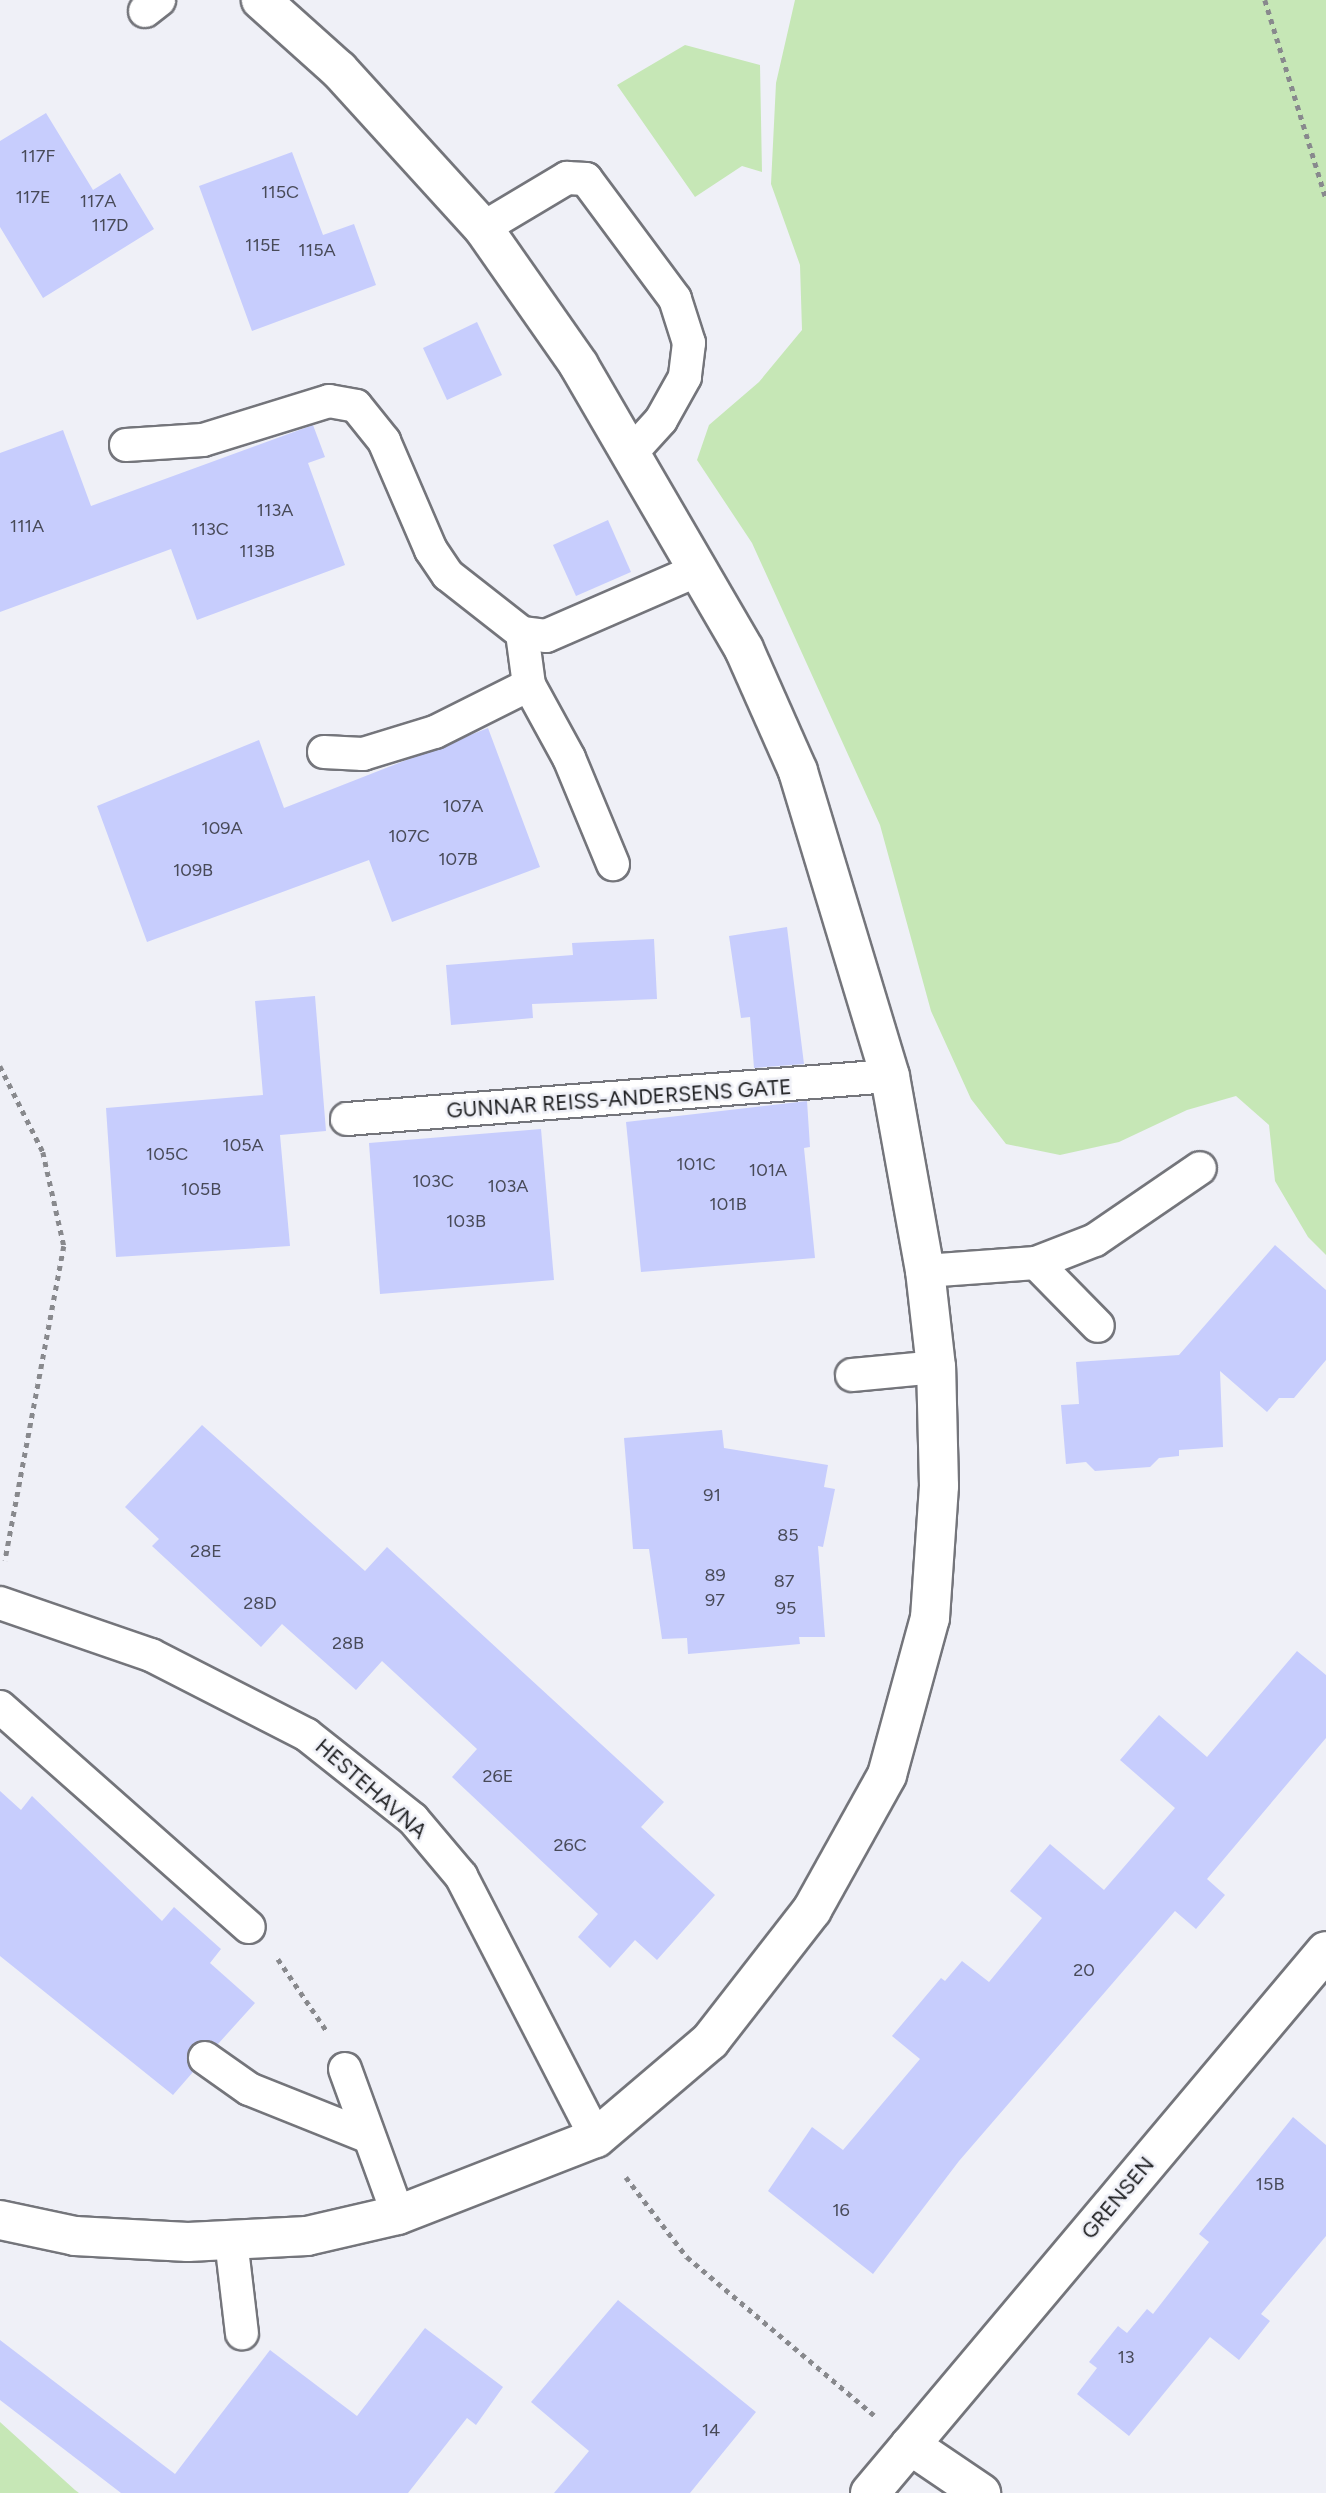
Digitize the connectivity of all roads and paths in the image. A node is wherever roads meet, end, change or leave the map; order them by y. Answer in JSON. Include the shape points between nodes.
{"nodes":[{"id":1,"x":261,"y":0,"type":"edge"},
{"id":2,"x":1265,"y":0,"type":"edge"},
{"id":3,"x":1326,"y":198,"type":"edge"},
{"id":4,"x":482,"y":229,"type":"junction"},
{"id":5,"x":127,"y":445,"type":"dead end"},
{"id":6,"x":632,"y":453,"type":"junction"},
{"id":7,"x":700,"y":569,"type":"junction"},
{"id":8,"x":522,"y":633,"type":"junction"},
{"id":9,"x":529,"y":685,"type":"junction"},
{"id":10,"x":324,"y":752,"type":"dead end"},
{"id":11,"x":612,"y":864,"type":"dead end"},
{"id":12,"x":0,"y":1066,"type":"edge"},
{"id":13,"x":890,"y":1076,"type":"junction"},
{"id":14,"x":347,"y":1119,"type":"dead end"},
{"id":15,"x":1200,"y":1168,"type":"dead end"},
{"id":16,"x":1036,"y":1263,"type":"junction"},
{"id":17,"x":925,"y":1270,"type":"junction"},
{"id":18,"x":1098,"y":1326,"type":"dead end"},
{"id":19,"x":936,"y":1367,"type":"junction"},
{"id":20,"x":852,"y":1375,"type":"dead end"},
{"id":21,"x":1,"y":1589,"type":"edge"},
{"id":22,"x":0,"y":1707,"type":"edge"},
{"id":23,"x":249,"y":1927,"type":"joint"},
{"id":24,"x":1326,"y":1951,"type":"edge"},
{"id":25,"x":205,"y":2058,"type":"dead end"},
{"id":26,"x":345,"y":2070,"type":"joint"},
{"id":27,"x":369,"y":2137,"type":"junction"},
{"id":28,"x":596,"y":2138,"type":"junction"},
{"id":29,"x":398,"y":2215,"type":"junction"},
{"id":30,"x":0,"y":2220,"type":"edge"},
{"id":31,"x":231,"y":2240,"type":"junction"},
{"id":32,"x":242,"y":2333,"type":"dead end"},
{"id":33,"x":910,"y":2445,"type":"junction"},
{"id":34,"x":870,"y":2493,"type":"edge"},
{"id":35,"x":981,"y":2493,"type":"edge"}],
"edges":[{"from":1,"to":4,"type":"street","via":[[339,70]]},
{"from":2,"to":3,"type":"path"},
{"from":4,"to":6,"type":"street","via":[[579,365]]},
{"from":4,"to":6,"type":"lane","via":[[566,178],[586,179],[675,299],[690,343],[685,377],[661,420]]},
{"from":5,"to":8,"type":"lane","via":[[203,440],[329,401],[356,406],[384,441],[430,550],[448,575]]},
{"from":6,"to":7,"type":"street"},
{"from":7,"to":8,"type":"lane","via":[[546,636]]},
{"from":7,"to":13,"type":"street","via":[[744,649],[798,771]]},
{"from":8,"to":9,"type":"lane"},
{"from":9,"to":10,"type":"lane","via":[[435,732],[362,754]]},
{"from":9,"to":11,"type":"lane","via":[[569,758]]},
{"from":12,"to":21,"type":"path","via":[[43,1152],[64,1245]]},
{"from":13,"to":14,"type":"lane","name":"GUNNAR REISS-ANDERSENS GATE"},
{"from":13,"to":17,"type":"street"},
{"from":15,"to":16,"type":"lane","via":[[1095,1240]]},
{"from":16,"to":17,"type":"lane"},
{"from":16,"to":18,"type":"lane"},
{"from":17,"to":19,"type":"street"},
{"from":19,"to":20,"type":"lane"},
{"from":19,"to":28,"type":"street","via":[[939,1486],[930,1618],[887,1775],[812,1910],[710,2041]]},
{"from":21,"to":28,"type":"lane","name":"HESTEHAVNA","via":[[151,1655],[307,1735],[413,1819],[461,1876]]},
{"from":22,"to":23,"type":"lane"},
{"from":23,"to":26,"type":"path","via":[[291,1974]]},
{"from":24,"to":33,"type":"street","name":"GRENSEN"},
{"from":25,"to":27,"type":"lane","via":[[249,2089]]},
{"from":26,"to":27,"type":"lane"},
{"from":27,"to":29,"type":"lane"},
{"from":28,"to":29,"type":"street"},
{"from":28,"to":33,"type":"path","via":[[687,2257]]},
{"from":29,"to":31,"type":"street","via":[[307,2236]]},
{"from":30,"to":31,"type":"street","via":[[75,2236]]},
{"from":31,"to":32,"type":"lane"},
{"from":33,"to":34,"type":"street","name":"GRENSEN"},
{"from":33,"to":35,"type":"street"}]}
